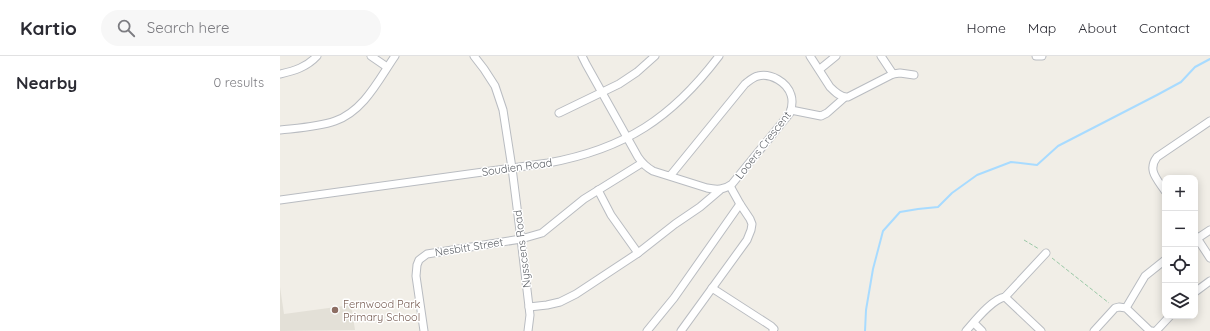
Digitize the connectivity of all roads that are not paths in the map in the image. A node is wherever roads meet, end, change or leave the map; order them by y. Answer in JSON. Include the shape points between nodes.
{"nodes":[{"id":1,"x":317,"y":56,"type":"edge"},
{"id":2,"x":371,"y":56,"type":"edge"},
{"id":3,"x":395,"y":56,"type":"edge"},
{"id":4,"x":474,"y":56,"type":"edge"},
{"id":5,"x":582,"y":56,"type":"edge"},
{"id":6,"x":656,"y":56,"type":"edge"},
{"id":7,"x":719,"y":56,"type":"edge"},
{"id":8,"x":810,"y":56,"type":"edge"},
{"id":9,"x":836,"y":56,"type":"edge"},
{"id":10,"x":881,"y":56,"type":"edge"},
{"id":11,"x":1036,"y":56,"type":"edge"},
{"id":12,"x":1042,"y":56,"type":"edge"},
{"id":13,"x":387,"y":67,"type":"junction"},
{"id":14,"x":820,"y":69,"type":"junction"},
{"id":15,"x":280,"y":74,"type":"edge"},
{"id":16,"x":893,"y":74,"type":"junction"},
{"id":17,"x":914,"y":75,"type":"dead end"},
{"id":18,"x":602,"y":93,"type":"junction"},
{"id":19,"x":844,"y":98,"type":"junction"},
{"id":20,"x":791,"y":110,"type":"junction"},
{"id":21,"x":559,"y":113,"type":"dead end"},
{"id":22,"x":1210,"y":121,"type":"edge"},
{"id":23,"x":280,"y":130,"type":"edge"},
{"id":24,"x":627,"y":138,"type":"junction"},
{"id":25,"x":642,"y":163,"type":"junction"},
{"id":26,"x":512,"y":168,"type":"junction"},
{"id":27,"x":670,"y":176,"type":"junction"},
{"id":28,"x":730,"y":186,"type":"junction"},
{"id":29,"x":1162,"y":186,"type":"edge"},
{"id":30,"x":598,"y":190,"type":"junction"},
{"id":31,"x":720,"y":190,"type":"junction"},
{"id":32,"x":280,"y":200,"type":"edge"},
{"id":33,"x":740,"y":204,"type":"junction"},
{"id":34,"x":1210,"y":230,"type":"edge"},
{"id":35,"x":1198,"y":237,"type":"edge"},
{"id":36,"x":522,"y":239,"type":"junction"},
{"id":37,"x":1198,"y":241,"type":"edge"},
{"id":38,"x":638,"y":253,"type":"junction"},
{"id":39,"x":1046,"y":253,"type":"road end"},
{"id":40,"x":1210,"y":258,"type":"edge"},
{"id":41,"x":1162,"y":262,"type":"edge"},
{"id":42,"x":1210,"y":281,"type":"edge"},
{"id":43,"x":712,"y":288,"type":"junction"},
{"id":44,"x":1198,"y":290,"type":"edge"},
{"id":45,"x":1005,"y":297,"type":"junction"},
{"id":46,"x":529,"y":307,"type":"junction"},
{"id":47,"x":1126,"y":308,"type":"junction"},
{"id":48,"x":1167,"y":319,"type":"edge"},
{"id":49,"x":974,"y":323,"type":"junction"},
{"id":50,"x":424,"y":331,"type":"edge"},
{"id":51,"x":528,"y":331,"type":"edge"},
{"id":52,"x":647,"y":331,"type":"edge"},
{"id":53,"x":681,"y":331,"type":"edge"},
{"id":54,"x":773,"y":331,"type":"edge"},
{"id":55,"x":966,"y":331,"type":"edge"},
{"id":56,"x":982,"y":331,"type":"edge"},
{"id":57,"x":1041,"y":331,"type":"edge"},
{"id":58,"x":1094,"y":331,"type":"edge"},
{"id":59,"x":1151,"y":331,"type":"edge"},
{"id":60,"x":1156,"y":331,"type":"edge"}],
"edges":[{"from":1,"to":15,"type":"street","via":[[304,67]]},
{"from":2,"to":13,"type":"street"},
{"from":3,"to":13,"type":"street"},
{"from":4,"to":26,"type":"street","name":"Nysscens Road","via":[[495,86],[500,98]]},
{"from":5,"to":18,"type":"street"},
{"from":6,"to":18,"type":"street","via":[[637,72]]},
{"from":7,"to":24,"type":"street","name":"Soudien Road","via":[[701,79],[673,107]]},
{"from":8,"to":14,"type":"street"},
{"from":9,"to":14,"type":"street"},
{"from":10,"to":16,"type":"street"},
{"from":11,"to":12,"type":"street"},
{"from":13,"to":23,"type":"street","via":[[366,97],[348,114],[324,124]]},
{"from":14,"to":19,"type":"street","via":[[830,87]]},
{"from":16,"to":17,"type":"street"},
{"from":16,"to":19,"type":"street"},
{"from":18,"to":21,"type":"street"},
{"from":18,"to":24,"type":"street"},
{"from":19,"to":20,"type":"street","via":[[822,116]]},
{"from":20,"to":27,"type":"street","name":"Looers Crescent","via":[[790,93],[782,82],[767,76],[753,78],[745,84]]},
{"from":20,"to":28,"type":"street","name":"Looers Crescent"},
{"from":22,"to":29,"type":"street","via":[[1154,161],[1152,170]]},
{"from":24,"to":25,"type":"street"},
{"from":24,"to":26,"type":"street","name":"Soudien Road","via":[[584,156]]},
{"from":25,"to":27,"type":"street","via":[[653,171]]},
{"from":25,"to":30,"type":"street","name":"Nesbitt Street"},
{"from":26,"to":32,"type":"street","name":"Soudien Road"},
{"from":26,"to":36,"type":"street","name":"Nysscens Road"},
{"from":27,"to":31,"type":"street"},
{"from":28,"to":31,"type":"street","name":"Looers Crescent"},
{"from":28,"to":33,"type":"street"},
{"from":30,"to":36,"type":"street","name":"Nesbitt Street","via":[[571,208],[542,233]]},
{"from":30,"to":38,"type":"street","via":[[611,215]]},
{"from":31,"to":38,"type":"street","name":"Looers Crescent"},
{"from":33,"to":43,"type":"street","via":[[750,219],[751,230],[747,240]]},
{"from":33,"to":52,"type":"street","via":[[674,298]]},
{"from":34,"to":35,"type":"street"},
{"from":36,"to":46,"type":"street","name":"Nysscens Road"},
{"from":36,"to":50,"type":"street","name":"Nesbitt Street","via":[[427,254],[419,260],[416,276]]},
{"from":37,"to":40,"type":"street"},
{"from":38,"to":46,"type":"street","name":"Looers Crescent","via":[[560,302]]},
{"from":39,"to":45,"type":"street"},
{"from":41,"to":47,"type":"street","via":[[1145,276]]},
{"from":42,"to":44,"type":"street"},
{"from":43,"to":53,"type":"street"},
{"from":43,"to":54,"type":"street","via":[[772,326]]},
{"from":45,"to":49,"type":"street","via":[[994,302]]},
{"from":45,"to":57,"type":"street"},
{"from":46,"to":51,"type":"street","name":"Nysscens Road"},
{"from":47,"to":58,"type":"street","via":[[1115,308]]},
{"from":47,"to":59,"type":"street"},
{"from":48,"to":60,"type":"street"},
{"from":49,"to":55,"type":"street"},
{"from":49,"to":56,"type":"street"}]}
